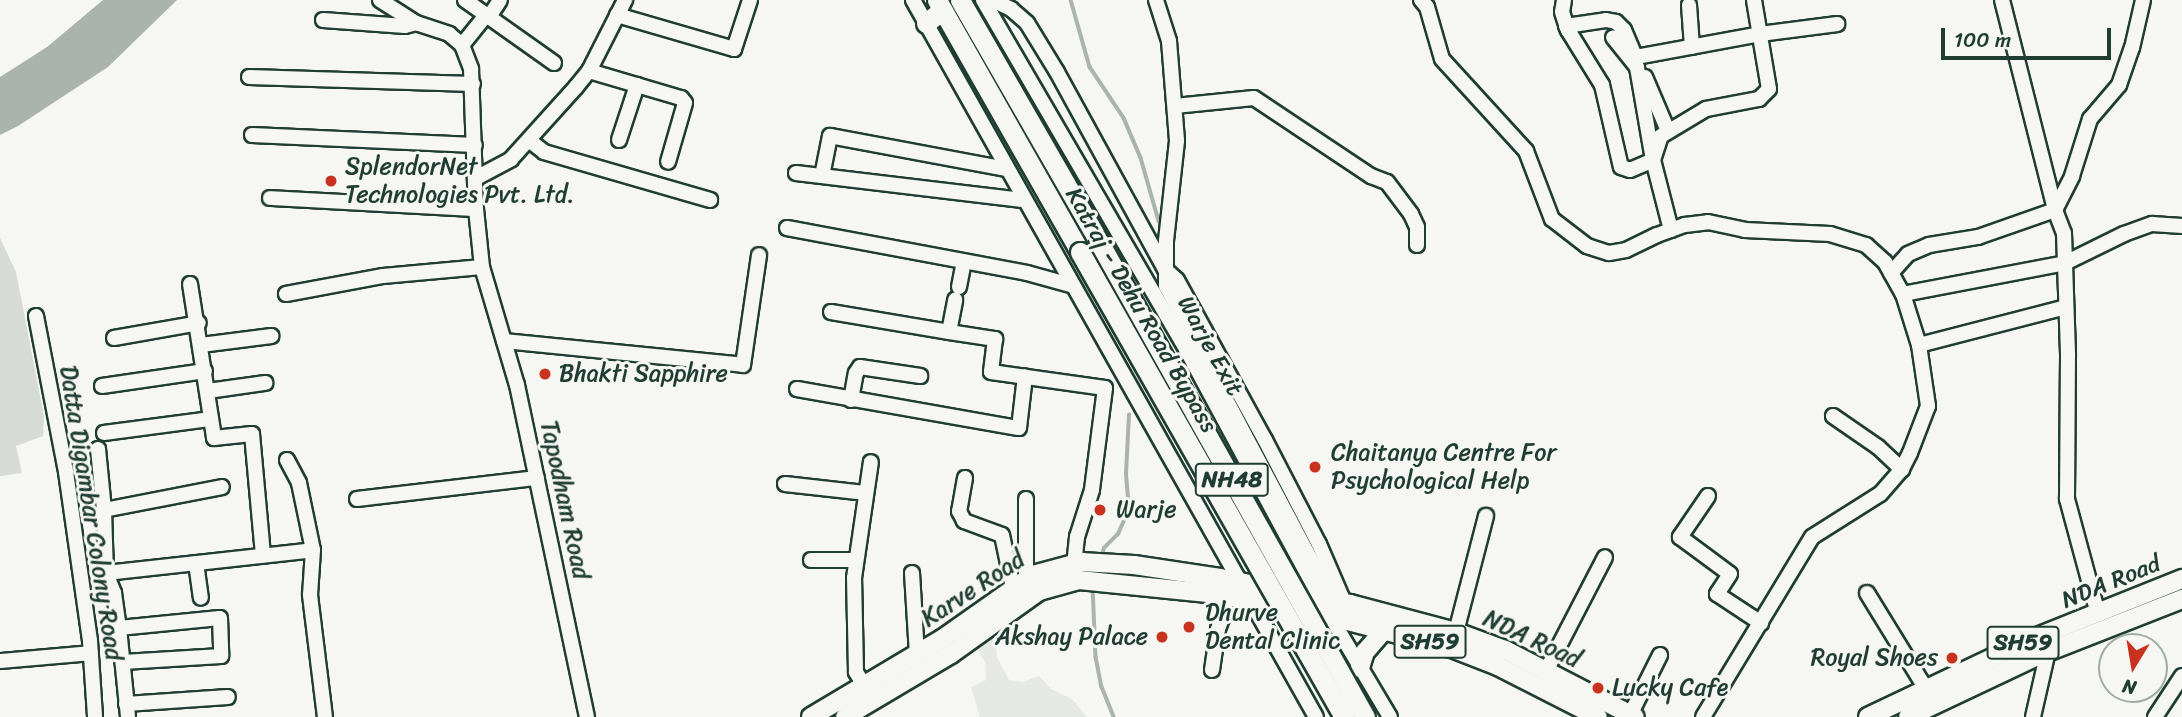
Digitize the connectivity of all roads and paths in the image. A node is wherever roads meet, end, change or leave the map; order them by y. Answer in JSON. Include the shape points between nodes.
{"nodes":[{"id":1,"x":380,"y":0,"type":"edge"},
{"id":2,"x":465,"y":0,"type":"edge"},
{"id":3,"x":500,"y":0,"type":"edge"},
{"id":4,"x":625,"y":0,"type":"edge"},
{"id":5,"x":750,"y":0,"type":"edge"},
{"id":6,"x":914,"y":0,"type":"edge"},
{"id":7,"x":961,"y":0,"type":"edge"},
{"id":8,"x":983,"y":0,"type":"edge"},
{"id":9,"x":992,"y":0,"type":"edge"},
{"id":10,"x":1156,"y":0,"type":"edge"},
{"id":11,"x":1422,"y":0,"type":"edge"},
{"id":12,"x":1564,"y":0,"type":"edge"},
{"id":13,"x":1754,"y":0,"type":"edge"},
{"id":14,"x":2002,"y":0,"type":"edge"},
{"id":15,"x":2143,"y":0,"type":"edge"},
{"id":16,"x":940,"y":5,"type":"edge"},
{"id":17,"x":1689,"y":5,"type":"dead end"},
{"id":18,"x":617,"y":15,"type":"junction"},
{"id":19,"x":487,"y":16,"type":"junction"},
{"id":20,"x":323,"y":20,"type":"dead end"},
{"id":21,"x":416,"y":23,"type":"junction"},
{"id":22,"x":926,"y":23,"type":"junction"},
{"id":23,"x":1837,"y":24,"type":"dead end"},
{"id":24,"x":1566,"y":26,"type":"junction"},
{"id":25,"x":1760,"y":34,"type":"junction"},
{"id":26,"x":1613,"y":37,"type":"dead end"},
{"id":27,"x":462,"y":45,"type":"junction"},
{"id":28,"x":1692,"y":47,"type":"junction"},
{"id":29,"x":1636,"y":57,"type":"junction"},
{"id":30,"x":554,"y":63,"type":"dead end"},
{"id":31,"x":589,"y":71,"type":"junction"},
{"id":32,"x":249,"y":78,"type":"dead end"},
{"id":33,"x":472,"y":84,"type":"junction"},
{"id":34,"x":638,"y":85,"type":"junction"},
{"id":35,"x":1175,"y":106,"type":"junction"},
{"id":36,"x":1668,"y":131,"type":"junction"},
{"id":37,"x":252,"y":135,"type":"dead end"},
{"id":38,"x":619,"y":140,"type":"dead end"},
{"id":39,"x":530,"y":141,"type":"junction"},
{"id":40,"x":475,"y":145,"type":"junction"},
{"id":41,"x":1653,"y":160,"type":"junction"},
{"id":42,"x":668,"y":162,"type":"dead end"},
{"id":43,"x":1007,"y":169,"type":"junction"},
{"id":44,"x":796,"y":173,"type":"dead end"},
{"id":45,"x":822,"y":176,"type":"junction"},
{"id":46,"x":476,"y":178,"type":"junction"},
{"id":47,"x":270,"y":198,"type":"dead end"},
{"id":48,"x":710,"y":200,"type":"dead end"},
{"id":49,"x":1024,"y":200,"type":"junction"},
{"id":50,"x":476,"y":209,"type":"junction"},
{"id":51,"x":2054,"y":210,"type":"junction"},
{"id":52,"x":2182,"y":226,"type":"edge"},
{"id":53,"x":787,"y":228,"type":"dead end"},
{"id":54,"x":1671,"y":230,"type":"junction"},
{"id":55,"x":1418,"y":245,"type":"dead end"},
{"id":56,"x":760,"y":255,"type":"dead end"},
{"id":57,"x":964,"y":262,"type":"junction"},
{"id":58,"x":2065,"y":263,"type":"junction"},
{"id":59,"x":482,"y":267,"type":"junction"},
{"id":60,"x":1166,"y":270,"type":"junction"},
{"id":61,"x":1891,"y":273,"type":"junction"},
{"id":62,"x":190,"y":284,"type":"dead end"},
{"id":63,"x":1071,"y":285,"type":"junction"},
{"id":64,"x":286,"y":294,"type":"dead end"},
{"id":65,"x":1903,"y":294,"type":"junction"},
{"id":66,"x":2066,"y":307,"type":"junction"},
{"id":67,"x":831,"y":312,"type":"dead end"},
{"id":68,"x":36,"y":316,"type":"dead end"},
{"id":69,"x":198,"y":323,"type":"junction"},
{"id":70,"x":949,"y":332,"type":"junction"},
{"id":71,"x":271,"y":336,"type":"dead end"},
{"id":72,"x":114,"y":338,"type":"dead end"},
{"id":73,"x":504,"y":341,"type":"junction"},
{"id":74,"x":201,"y":345,"type":"junction"},
{"id":75,"x":1919,"y":345,"type":"junction"},
{"id":76,"x":205,"y":371,"type":"junction"},
{"id":77,"x":920,"y":376,"type":"dead end"},
{"id":78,"x":1025,"y":376,"type":"junction"},
{"id":79,"x":265,"y":383,"type":"dead end"},
{"id":80,"x":102,"y":386,"type":"dead end"},
{"id":81,"x":797,"y":389,"type":"dead end"},
{"id":82,"x":208,"y":391,"type":"junction"},
{"id":83,"x":851,"y":400,"type":"junction"},
{"id":84,"x":1833,"y":416,"type":"dead end"},
{"id":85,"x":211,"y":419,"type":"junction"},
{"id":86,"x":104,"y":433,"type":"dead end"},
{"id":87,"x":97,"y":449,"type":"dead end"},
{"id":88,"x":287,"y":460,"type":"dead end"},
{"id":89,"x":871,"y":462,"type":"dead end"},
{"id":90,"x":1902,"y":469,"type":"junction"},
{"id":91,"x":537,"y":478,"type":"junction"},
{"id":92,"x":965,"y":478,"type":"dead end"},
{"id":93,"x":785,"y":484,"type":"dead end"},
{"id":94,"x":222,"y":487,"type":"dead end"},
{"id":95,"x":865,"y":493,"type":"junction"},
{"id":96,"x":1708,"y":496,"type":"dead end"},
{"id":97,"x":357,"y":499,"type":"dead end"},
{"id":98,"x":1026,"y":499,"type":"dead end"},
{"id":99,"x":104,"y":510,"type":"junction"},
{"id":100,"x":1486,"y":516,"type":"dead end"},
{"id":101,"x":313,"y":550,"type":"junction"},
{"id":102,"x":263,"y":556,"type":"junction"},
{"id":103,"x":1605,"y":556,"type":"dead end"},
{"id":104,"x":811,"y":560,"type":"dead end"},
{"id":105,"x":855,"y":561,"type":"junction"},
{"id":106,"x":195,"y":563,"type":"junction"},
{"id":107,"x":1077,"y":572,"type":"junction"},
{"id":108,"x":106,"y":573,"type":"junction"},
{"id":109,"x":912,"y":573,"type":"dead end"},
{"id":110,"x":1239,"y":582,"type":"junction"},
{"id":111,"x":1019,"y":584,"type":"junction"},
{"id":112,"x":2181,"y":587,"type":"edge"},
{"id":113,"x":1217,"y":588,"type":"junction"},
{"id":114,"x":1867,"y":593,"type":"dead end"},
{"id":115,"x":201,"y":598,"type":"dead end"},
{"id":116,"x":1250,"y":601,"type":"junction"},
{"id":117,"x":1337,"y":610,"type":"junction"},
{"id":118,"x":2098,"y":614,"type":"junction"},
{"id":119,"x":1761,"y":623,"type":"junction"},
{"id":120,"x":119,"y":628,"type":"junction"},
{"id":121,"x":1384,"y":630,"type":"junction"},
{"id":122,"x":1457,"y":632,"type":"junction"},
{"id":123,"x":2048,"y":651,"type":"junction"},
{"id":124,"x":91,"y":653,"type":"junction"},
{"id":125,"x":917,"y":654,"type":"junction"},
{"id":126,"x":1660,"y":654,"type":"dead end"},
{"id":127,"x":0,"y":661,"type":"edge"},
{"id":128,"x":123,"y":662,"type":"junction"},
{"id":129,"x":1360,"y":668,"type":"junction"},
{"id":130,"x":1212,"y":670,"type":"dead end"},
{"id":131,"x":1546,"y":671,"type":"junction"},
{"id":132,"x":2182,"y":676,"type":"edge"},
{"id":133,"x":1926,"y":689,"type":"junction"},
{"id":134,"x":868,"y":693,"type":"junction"},
{"id":135,"x":228,"y":697,"type":"dead end"},
{"id":136,"x":127,"y":710,"type":"edge"},
{"id":137,"x":1632,"y":716,"type":"edge"},
{"id":138,"x":95,"y":717,"type":"edge"},
{"id":139,"x":325,"y":717,"type":"edge"},
{"id":140,"x":587,"y":717,"type":"edge"},
{"id":141,"x":811,"y":717,"type":"edge"},
{"id":142,"x":845,"y":717,"type":"edge"},
{"id":143,"x":1316,"y":717,"type":"edge"},
{"id":144,"x":1344,"y":717,"type":"edge"},
{"id":145,"x":1365,"y":717,"type":"edge"},
{"id":146,"x":1390,"y":717,"type":"edge"},
{"id":147,"x":1598,"y":717,"type":"edge"},
{"id":148,"x":1703,"y":717,"type":"edge"},
{"id":149,"x":1868,"y":717,"type":"edge"},
{"id":150,"x":1908,"y":717,"type":"edge"},
{"id":151,"x":2034,"y":717,"type":"edge"},
{"id":152,"x":2155,"y":717,"type":"edge"}],
"edges":[{"from":1,"to":21,"type":"street"},
{"from":2,"to":19,"type":"street"},
{"from":3,"to":19,"type":"street"},
{"from":4,"to":18,"type":"street"},
{"from":5,"to":18,"type":"street","via":[[734,49]]},
{"from":6,"to":22,"type":"street"},
{"from":7,"to":145,"type":"highway","name":"Katraj - Dehu Road Bypass","number":"NH48","bridge":true},
{"from":8,"to":117,"type":"street","name":"Warje Exit"},
{"from":9,"to":60,"type":"street","via":[[1027,23]]},
{"from":10,"to":35,"type":"street","via":[[1169,41]]},
{"from":11,"to":54,"type":"street","via":[[1442,59],[1526,151],[1552,219],[1587,246],[1609,253]]},
{"from":12,"to":24,"type":"street"},
{"from":13,"to":25,"type":"street"},
{"from":14,"to":51,"type":"street"},
{"from":15,"to":51,"type":"street","via":[[2119,86],[2090,119],[2072,176]]},
{"from":16,"to":22,"type":"highway"},
{"from":16,"to":144,"type":"highway","name":"Katraj - Dehu Road Bypass","number":"NH48","bridge":true},
{"from":17,"to":28,"type":"street"},
{"from":18,"to":31,"type":"street"},
{"from":19,"to":27,"type":"street"},
{"from":19,"to":30,"type":"street"},
{"from":20,"to":21,"type":"street"},
{"from":21,"to":27,"type":"street","via":[[449,34]]},
{"from":22,"to":43,"type":"street"},
{"from":23,"to":25,"type":"street"},
{"from":24,"to":29,"type":"street","via":[[1616,22]]},
{"from":24,"to":41,"type":"street","via":[[1602,85],[1620,167],[1630,170]]},
{"from":25,"to":28,"type":"street"},
{"from":25,"to":36,"type":"street","via":[[1769,89],[1765,95],[1706,109]]},
{"from":26,"to":41,"type":"street","via":[[1636,67]]},
{"from":27,"to":33,"type":"street","name":"Tapodham Road"},
{"from":28,"to":29,"type":"street"},
{"from":29,"to":36,"type":"street"},
{"from":31,"to":34,"type":"street"},
{"from":31,"to":39,"type":"street"},
{"from":32,"to":33,"type":"street"},
{"from":33,"to":40,"type":"street","name":"Tapodham Road"},
{"from":34,"to":38,"type":"street"},
{"from":34,"to":42,"type":"street","via":[[685,103]]},
{"from":35,"to":55,"type":"street","via":[[1254,98],[1387,182],[1418,227]]},
{"from":35,"to":60,"type":"street","via":[[1177,148]]},
{"from":36,"to":41,"type":"street","via":[[1661,136]]},
{"from":37,"to":40,"type":"street"},
{"from":39,"to":46,"type":"street","via":[[497,170]]},
{"from":39,"to":48,"type":"street","via":[[544,152]]},
{"from":40,"to":46,"type":"street","name":"Tapodham Road"},
{"from":41,"to":54,"type":"street"},
{"from":43,"to":45,"type":"street","via":[[830,136]]},
{"from":43,"to":49,"type":"street"},
{"from":44,"to":45,"type":"street"},
{"from":45,"to":49,"type":"street"},
{"from":46,"to":50,"type":"street","name":"Tapodham Road"},
{"from":47,"to":50,"type":"street"},
{"from":49,"to":63,"type":"street"},
{"from":50,"to":59,"type":"street","name":"Tapodham Road"},
{"from":51,"to":58,"type":"street","via":[[2064,233]]},
{"from":51,"to":61,"type":"street","via":[[1978,237],[1929,245],[1908,254]]},
{"from":52,"to":58,"type":"street","via":[[2152,224]]},
{"from":53,"to":57,"type":"street"},
{"from":54,"to":61,"type":"street","via":[[1708,222],[1787,234],[1830,234],[1866,246]]},
{"from":56,"to":73,"type":"street","via":[[743,365]]},
{"from":57,"to":63,"type":"street"},
{"from":57,"to":70,"type":"street"},
{"from":58,"to":65,"type":"street"},
{"from":58,"to":66,"type":"street"},
{"from":59,"to":64,"type":"street","via":[[383,275]]},
{"from":59,"to":73,"type":"street","name":"Tapodham Road"},
{"from":60,"to":117,"type":"street","via":[[1166,286]]},
{"from":61,"to":65,"type":"street"},
{"from":62,"to":69,"type":"street"},
{"from":63,"to":110,"type":"street"},
{"from":65,"to":75,"type":"street"},
{"from":66,"to":75,"type":"street"},
{"from":66,"to":118,"type":"street","via":[[2067,499]]},
{"from":67,"to":70,"type":"street"},
{"from":68,"to":124,"type":"street","name":"Datta Digambar Colony Road","via":[[66,472]]},
{"from":69,"to":72,"type":"street"},
{"from":69,"to":74,"type":"street"},
{"from":70,"to":78,"type":"street","via":[[995,340],[991,372]]},
{"from":71,"to":74,"type":"street"},
{"from":73,"to":91,"type":"street","name":"Tapodham Road"},
{"from":74,"to":76,"type":"street"},
{"from":75,"to":90,"type":"street","via":[[1928,406]]},
{"from":76,"to":80,"type":"street"},
{"from":76,"to":82,"type":"street"},
{"from":77,"to":83,"type":"street","via":[[860,368]]},
{"from":78,"to":83,"type":"street","via":[[1019,428]]},
{"from":78,"to":107,"type":"street","via":[[1105,388],[1092,490],[1077,537]]},
{"from":79,"to":82,"type":"street"},
{"from":81,"to":83,"type":"street"},
{"from":82,"to":85,"type":"street"},
{"from":84,"to":90,"type":"street"},
{"from":85,"to":86,"type":"street"},
{"from":85,"to":102,"type":"street","via":[[214,438],[252,434]]},
{"from":87,"to":99,"type":"street"},
{"from":88,"to":101,"type":"street","via":[[299,483]]},
{"from":89,"to":95,"type":"street"},
{"from":90,"to":119,"type":"street","via":[[1880,494],[1812,537]]},
{"from":91,"to":97,"type":"street"},
{"from":91,"to":140,"type":"street","name":"Tapodham Road"},
{"from":92,"to":111,"type":"street","via":[[959,511],[964,521],[1002,535]]},
{"from":93,"to":95,"type":"street"},
{"from":94,"to":99,"type":"street"},
{"from":95,"to":105,"type":"street"},
{"from":96,"to":119,"type":"street","via":[[1680,537],[1730,574],[1717,594]]},
{"from":98,"to":111,"type":"street"},
{"from":99,"to":108,"type":"street"},
{"from":100,"to":122,"type":"street"},
{"from":101,"to":102,"type":"street"},
{"from":101,"to":139,"type":"street","via":[[310,595]]},
{"from":102,"to":106,"type":"street"},
{"from":103,"to":131,"type":"street"},
{"from":104,"to":105,"type":"street"},
{"from":105,"to":134,"type":"street","via":[[856,672]]},
{"from":106,"to":108,"type":"street"},
{"from":106,"to":115,"type":"street"},
{"from":107,"to":111,"type":"main road","name":"Karve Road","number":"SH59"},
{"from":107,"to":113,"type":"main road","name":"Karve Road","number":"SH59","via":[[1100,581]]},
{"from":107,"to":113,"type":"main road","name":"Karve Road","number":"SH59","via":[[1105,562]]},
{"from":107,"to":134,"type":"main road","name":"Karve Road","number":"SH59","via":[[1040,591],[962,647]]},
{"from":108,"to":120,"type":"street"},
{"from":109,"to":125,"type":"street"},
{"from":110,"to":113,"type":"main road","number":"SH59"},
{"from":110,"to":116,"type":"street"},
{"from":110,"to":117,"type":"main road","name":"NDA Road","number":"SH59"},
{"from":111,"to":125,"type":"main road","name":"Karve Road","number":"SH59"},
{"from":112,"to":118,"type":"main road","name":"NDA Road","number":"SH59"},
{"from":112,"to":123,"type":"main road","name":"NDA Road","number":"SH59"},
{"from":113,"to":116,"type":"main road","number":"SH59"},
{"from":113,"to":130,"type":"street","via":[[1225,611]]},
{"from":114,"to":133,"type":"street"},
{"from":116,"to":117,"type":"main road","name":"NDA Road","number":"SH59"},
{"from":116,"to":143,"type":"street"},
{"from":117,"to":121,"type":"main road","name":"NDA Road","number":"SH59"},
{"from":117,"to":122,"type":"main road","name":"NDA Road","number":"SH59"},
{"from":117,"to":129,"type":"street","name":"Warje Exit"},
{"from":118,"to":133,"type":"main road","name":"NDA Road","number":"SH59"},
{"from":119,"to":148,"type":"street"},
{"from":120,"to":128,"type":"street"},
{"from":120,"to":128,"type":"street","via":[[220,618],[221,656]]},
{"from":121,"to":129,"type":"main road","via":[[1365,652]]},
{"from":121,"to":147,"type":"main road","name":"NDA Road","number":"SH59","via":[[1479,657]]},
{"from":122,"to":131,"type":"main road","name":"NDA Road","number":"SH59"},
{"from":123,"to":150,"type":"main road","name":"NDA Road","number":"SH59"},
{"from":123,"to":151,"type":"street"},
{"from":124,"to":127,"type":"street"},
{"from":124,"to":138,"type":"street","name":"Datta Digambar Colony Road"},
{"from":125,"to":134,"type":"main road","name":"Karve Road","number":"SH59"},
{"from":126,"to":137,"type":"street"},
{"from":128,"to":136,"type":"street"},
{"from":129,"to":146,"type":"street","name":"Warje Exit"},
{"from":131,"to":137,"type":"main road","name":"NDA Road","number":"SH59"},
{"from":132,"to":152,"type":"street"},
{"from":133,"to":149,"type":"main road","name":"NDA Road","number":"SH59"},
{"from":134,"to":141,"type":"main road","name":"Karve Road","number":"SH59"},
{"from":134,"to":142,"type":"main road","name":"Karve Road","number":"SH59"},
{"from":135,"to":136,"type":"street"}]}
